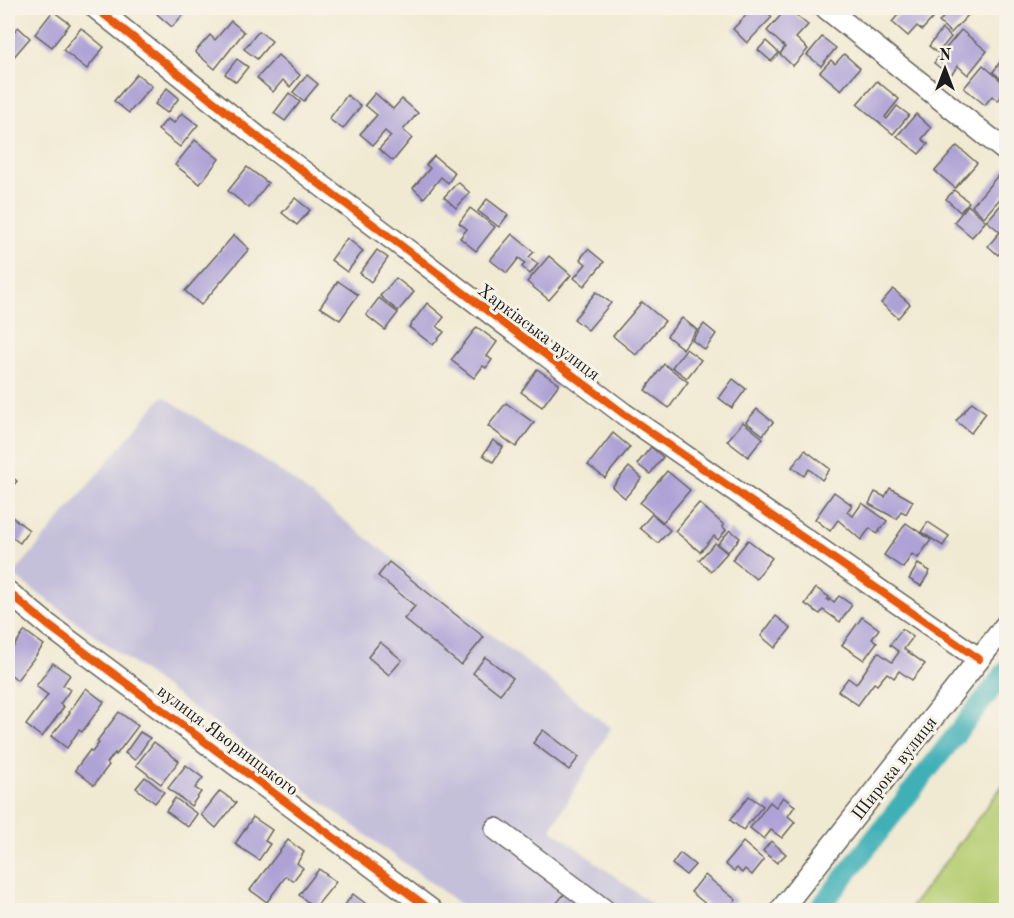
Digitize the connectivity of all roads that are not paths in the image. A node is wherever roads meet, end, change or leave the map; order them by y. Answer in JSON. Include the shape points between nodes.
{"nodes":[{"id":1,"x":96,"y":8,"type":"edge"},
{"id":2,"x":826,"y":8,"type":"edge"},
{"id":3,"x":1006,"y":151,"type":"edge"},
{"id":4,"x":8,"y":592,"type":"edge"},
{"id":5,"x":1006,"y":625,"type":"edge"},
{"id":6,"x":979,"y":659,"type":"junction"},
{"id":7,"x":496,"y":829,"type":"dead end"},
{"id":8,"x":431,"y":910,"type":"edge"},
{"id":9,"x":604,"y":910,"type":"edge"},
{"id":10,"x":781,"y":910,"type":"edge"}],
"edges":[{"from":1,"to":6,"type":"street","name":"Харківська вулиця","via":[[264,142],[624,414]]},
{"from":2,"to":3,"type":"street"},
{"from":4,"to":8,"type":"street","name":"вулиця Яворницького"},
{"from":5,"to":6,"type":"street","name":"Широка вулиця"},
{"from":6,"to":10,"type":"street","name":"Широка вулиця"},
{"from":7,"to":9,"type":"street"}]}
